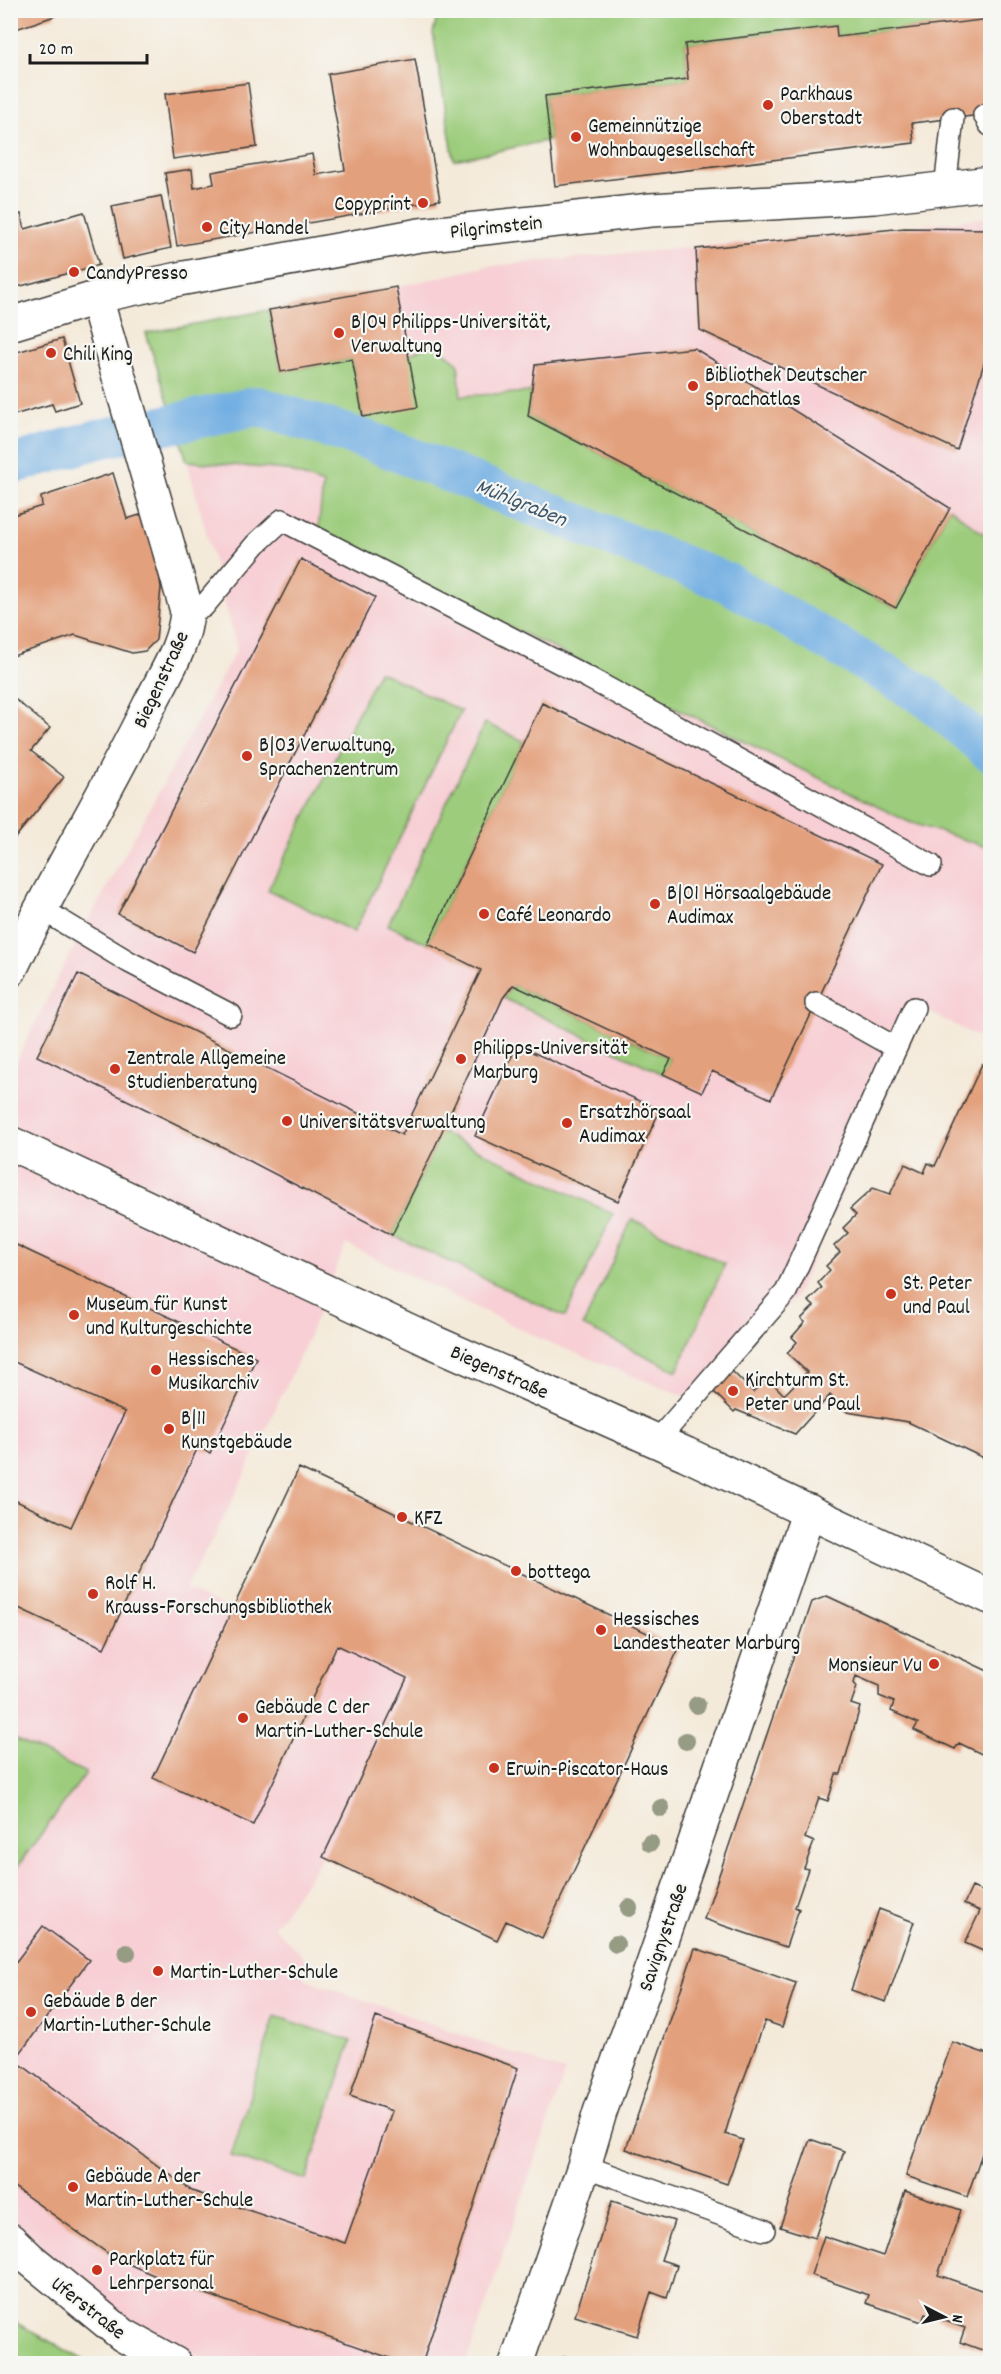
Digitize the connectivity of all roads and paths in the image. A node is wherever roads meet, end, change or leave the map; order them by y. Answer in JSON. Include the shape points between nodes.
{"nodes":[{"id":1,"x":954,"y":118,"type":"dead end"},
{"id":2,"x":990,"y":183,"type":"edge"},
{"id":3,"x":945,"y":189,"type":"junction"},
{"id":4,"x":96,"y":298,"type":"junction"},
{"id":5,"x":10,"y":324,"type":"edge"},
{"id":6,"x":187,"y":611,"type":"junction"},
{"id":7,"x":931,"y":865,"type":"dead end"},
{"id":8,"x":40,"y":908,"type":"junction"},
{"id":9,"x":10,"y":970,"type":"edge"},
{"id":10,"x":816,"y":1003,"type":"dead end"},
{"id":11,"x":914,"y":1008,"type":"dead end"},
{"id":12,"x":231,"y":1015,"type":"dead end"},
{"id":13,"x":896,"y":1048,"type":"junction"},
{"id":14,"x":10,"y":1143,"type":"edge"},
{"id":15,"x":656,"y":1442,"type":"junction"},
{"id":16,"x":809,"y":1511,"type":"junction"},
{"id":17,"x":990,"y":1598,"type":"edge"},
{"id":18,"x":584,"y":2166,"type":"junction"},
{"id":19,"x":764,"y":2230,"type":"dead end"},
{"id":20,"x":10,"y":2240,"type":"edge"},
{"id":21,"x":175,"y":2364,"type":"edge"},
{"id":22,"x":516,"y":2364,"type":"edge"}],
"edges":[{"from":1,"to":3,"type":"lane"},
{"from":2,"to":3,"type":"main road","name":"Pilgrimstein"},
{"from":3,"to":4,"type":"main road","name":"Pilgrimstein","via":[[651,210],[453,230],[179,279]]},
{"from":4,"to":5,"type":"main road","name":"Pilgrimstein"},
{"from":4,"to":6,"type":"main road","name":"Biegenstraße"},
{"from":6,"to":7,"type":"lane","via":[[203,607],[256,544],[282,520],[589,678]]},
{"from":6,"to":8,"type":"main road","name":"Biegenstraße","via":[[180,645]]},
{"from":8,"to":9,"type":"main road","name":"Biegenstraße"},
{"from":8,"to":12,"type":"lane","via":[[129,962]]},
{"from":10,"to":13,"type":"lane"},
{"from":11,"to":13,"type":"lane"},
{"from":13,"to":15,"type":"lane","via":[[786,1292]]},
{"from":14,"to":15,"type":"main road","name":"Biegenstraße"},
{"from":15,"to":16,"type":"main road","name":"Biegenstraße"},
{"from":16,"to":17,"type":"main road","name":"Biegenstraße"},
{"from":16,"to":18,"type":"main road","name":"Savignystraße","via":[[603,2101]]},
{"from":18,"to":19,"type":"lane"},
{"from":18,"to":22,"type":"main road","name":"Savignystraße"},
{"from":20,"to":21,"type":"main road","name":"Uferstraße","via":[[123,2335]]}]}
